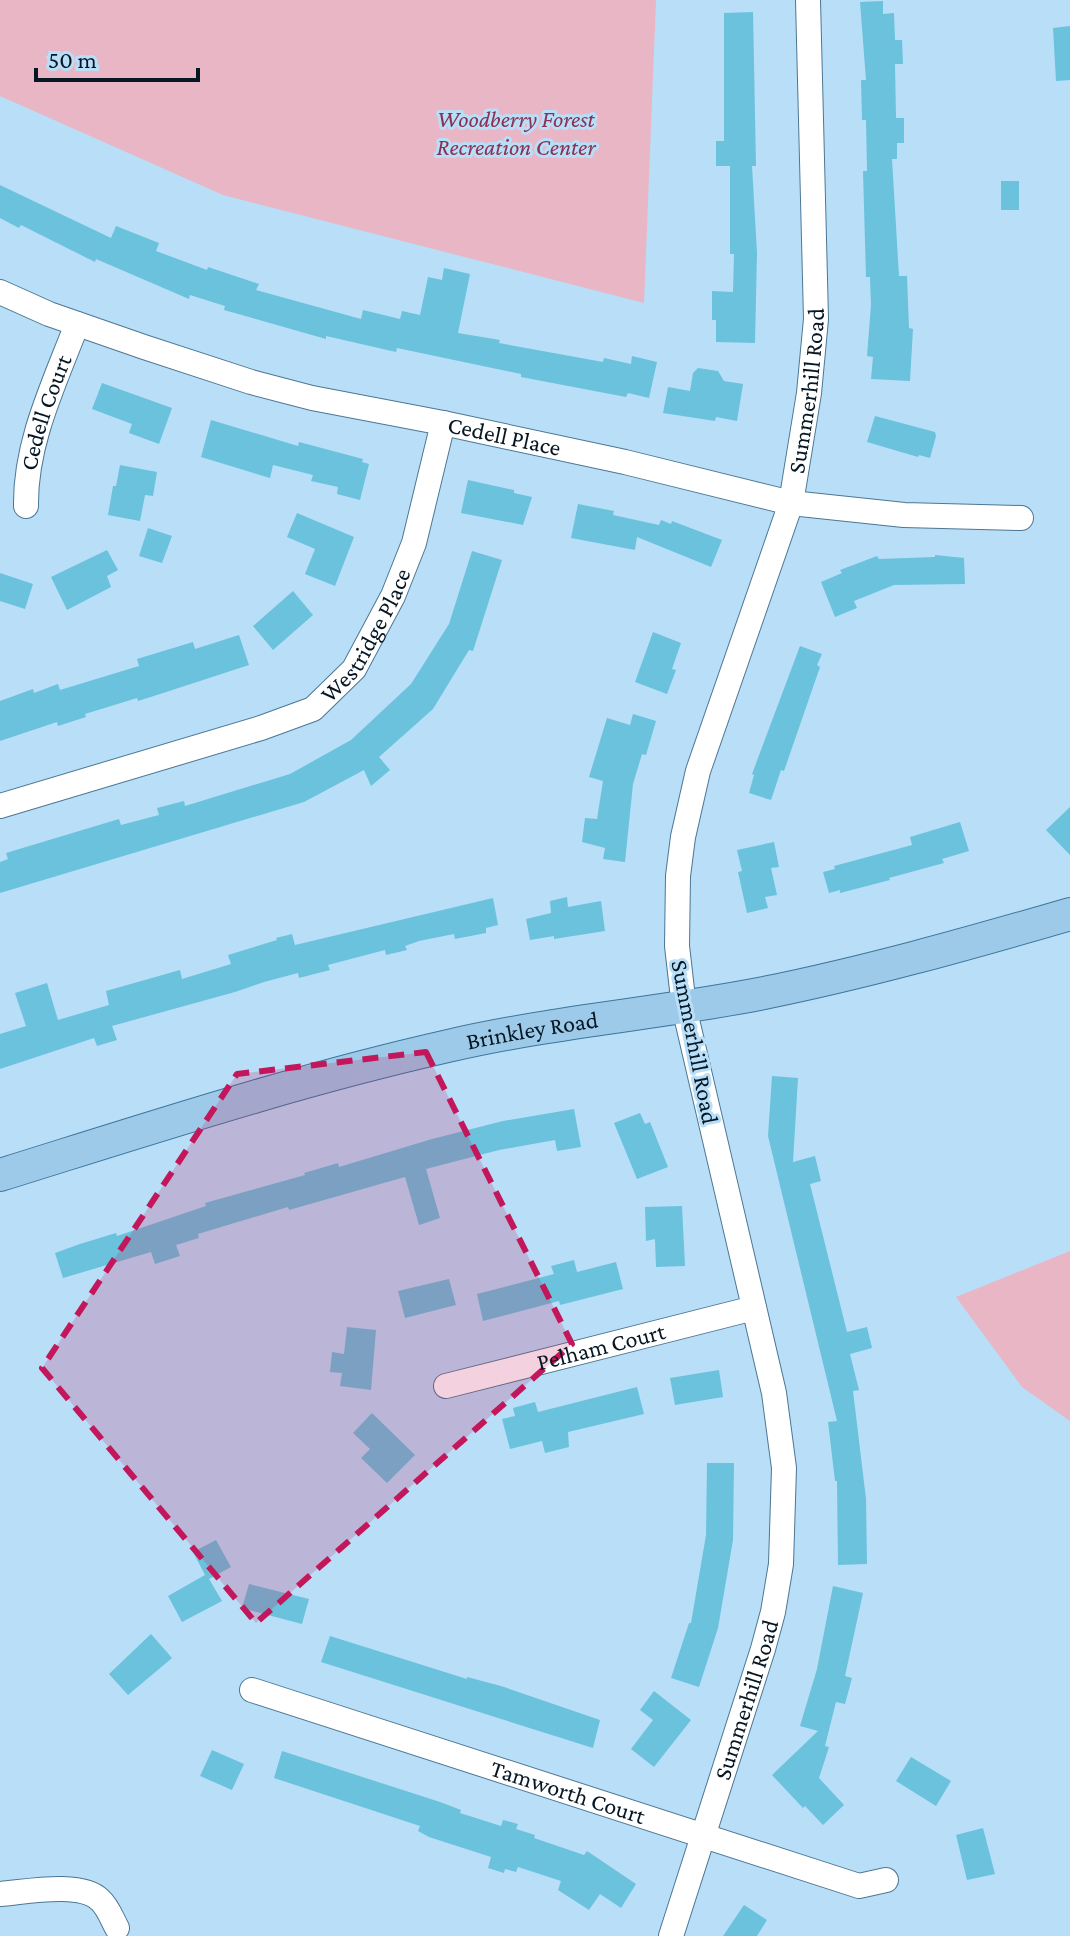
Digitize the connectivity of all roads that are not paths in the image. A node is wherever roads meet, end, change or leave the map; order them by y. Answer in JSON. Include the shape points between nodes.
{"nodes":[{"id":1,"x":808,"y":0,"type":"edge"},
{"id":2,"x":0,"y":292,"type":"edge"},
{"id":3,"x":77,"y":324,"type":"junction"},
{"id":4,"x":443,"y":423,"type":"junction"},
{"id":5,"x":791,"y":503,"type":"junction"},
{"id":6,"x":26,"y":506,"type":"dead end"},
{"id":7,"x":1021,"y":518,"type":"dead end"},
{"id":8,"x":0,"y":806,"type":"edge"},
{"id":9,"x":1070,"y":914,"type":"edge"},
{"id":10,"x":684,"y":1007,"type":"junction"},
{"id":11,"x":0,"y":1175,"type":"edge"},
{"id":12,"x":754,"y":1308,"type":"junction"},
{"id":13,"x":446,"y":1386,"type":"dead end"},
{"id":14,"x":252,"y":1690,"type":"dead end"},
{"id":15,"x":703,"y":1838,"type":"junction"},
{"id":16,"x":886,"y":1880,"type":"dead end"},
{"id":17,"x":0,"y":1894,"type":"edge"},
{"id":18,"x":117,"y":1928,"type":"dead end"},
{"id":19,"x":671,"y":1936,"type":"edge"}],
"edges":[{"from":1,"to":5,"type":"street","name":"Summerhill Road","via":[[816,319]]},
{"from":2,"to":3,"type":"street","name":"Cedell Place"},
{"from":3,"to":4,"type":"street","name":"Cedell Place","via":[[251,382]]},
{"from":3,"to":6,"type":"street","name":"Cedell Court","via":[[33,443]]},
{"from":4,"to":5,"type":"street","name":"Cedell Place"},
{"from":4,"to":8,"type":"street","name":"Westridge Place","via":[[414,543],[393,596],[354,669],[313,709]]},
{"from":5,"to":7,"type":"street","name":"Cedell Place","via":[[904,515]]},
{"from":5,"to":10,"type":"street","name":"Summerhill Road","via":[[687,817],[677,902]]},
{"from":9,"to":10,"type":"main road","name":"Brinkley Road","via":[[849,975]]},
{"from":10,"to":11,"type":"main road","name":"Brinkley Road","via":[[548,1026],[417,1053]]},
{"from":10,"to":12,"type":"street","name":"Summerhill Road"},
{"from":12,"to":13,"type":"street","name":"Pelham Court"},
{"from":12,"to":15,"type":"street","name":"Summerhill Road","via":[[784,1468],[781,1564],[763,1649]]},
{"from":14,"to":15,"type":"street","name":"Tamworth Court"},
{"from":15,"to":16,"type":"street","name":"Tamworth Court","via":[[859,1886]]},
{"from":15,"to":19,"type":"street","name":"Summerhill Road"},
{"from":17,"to":18,"type":"street","via":[[74,1889],[91,1893],[103,1902]]}]}
